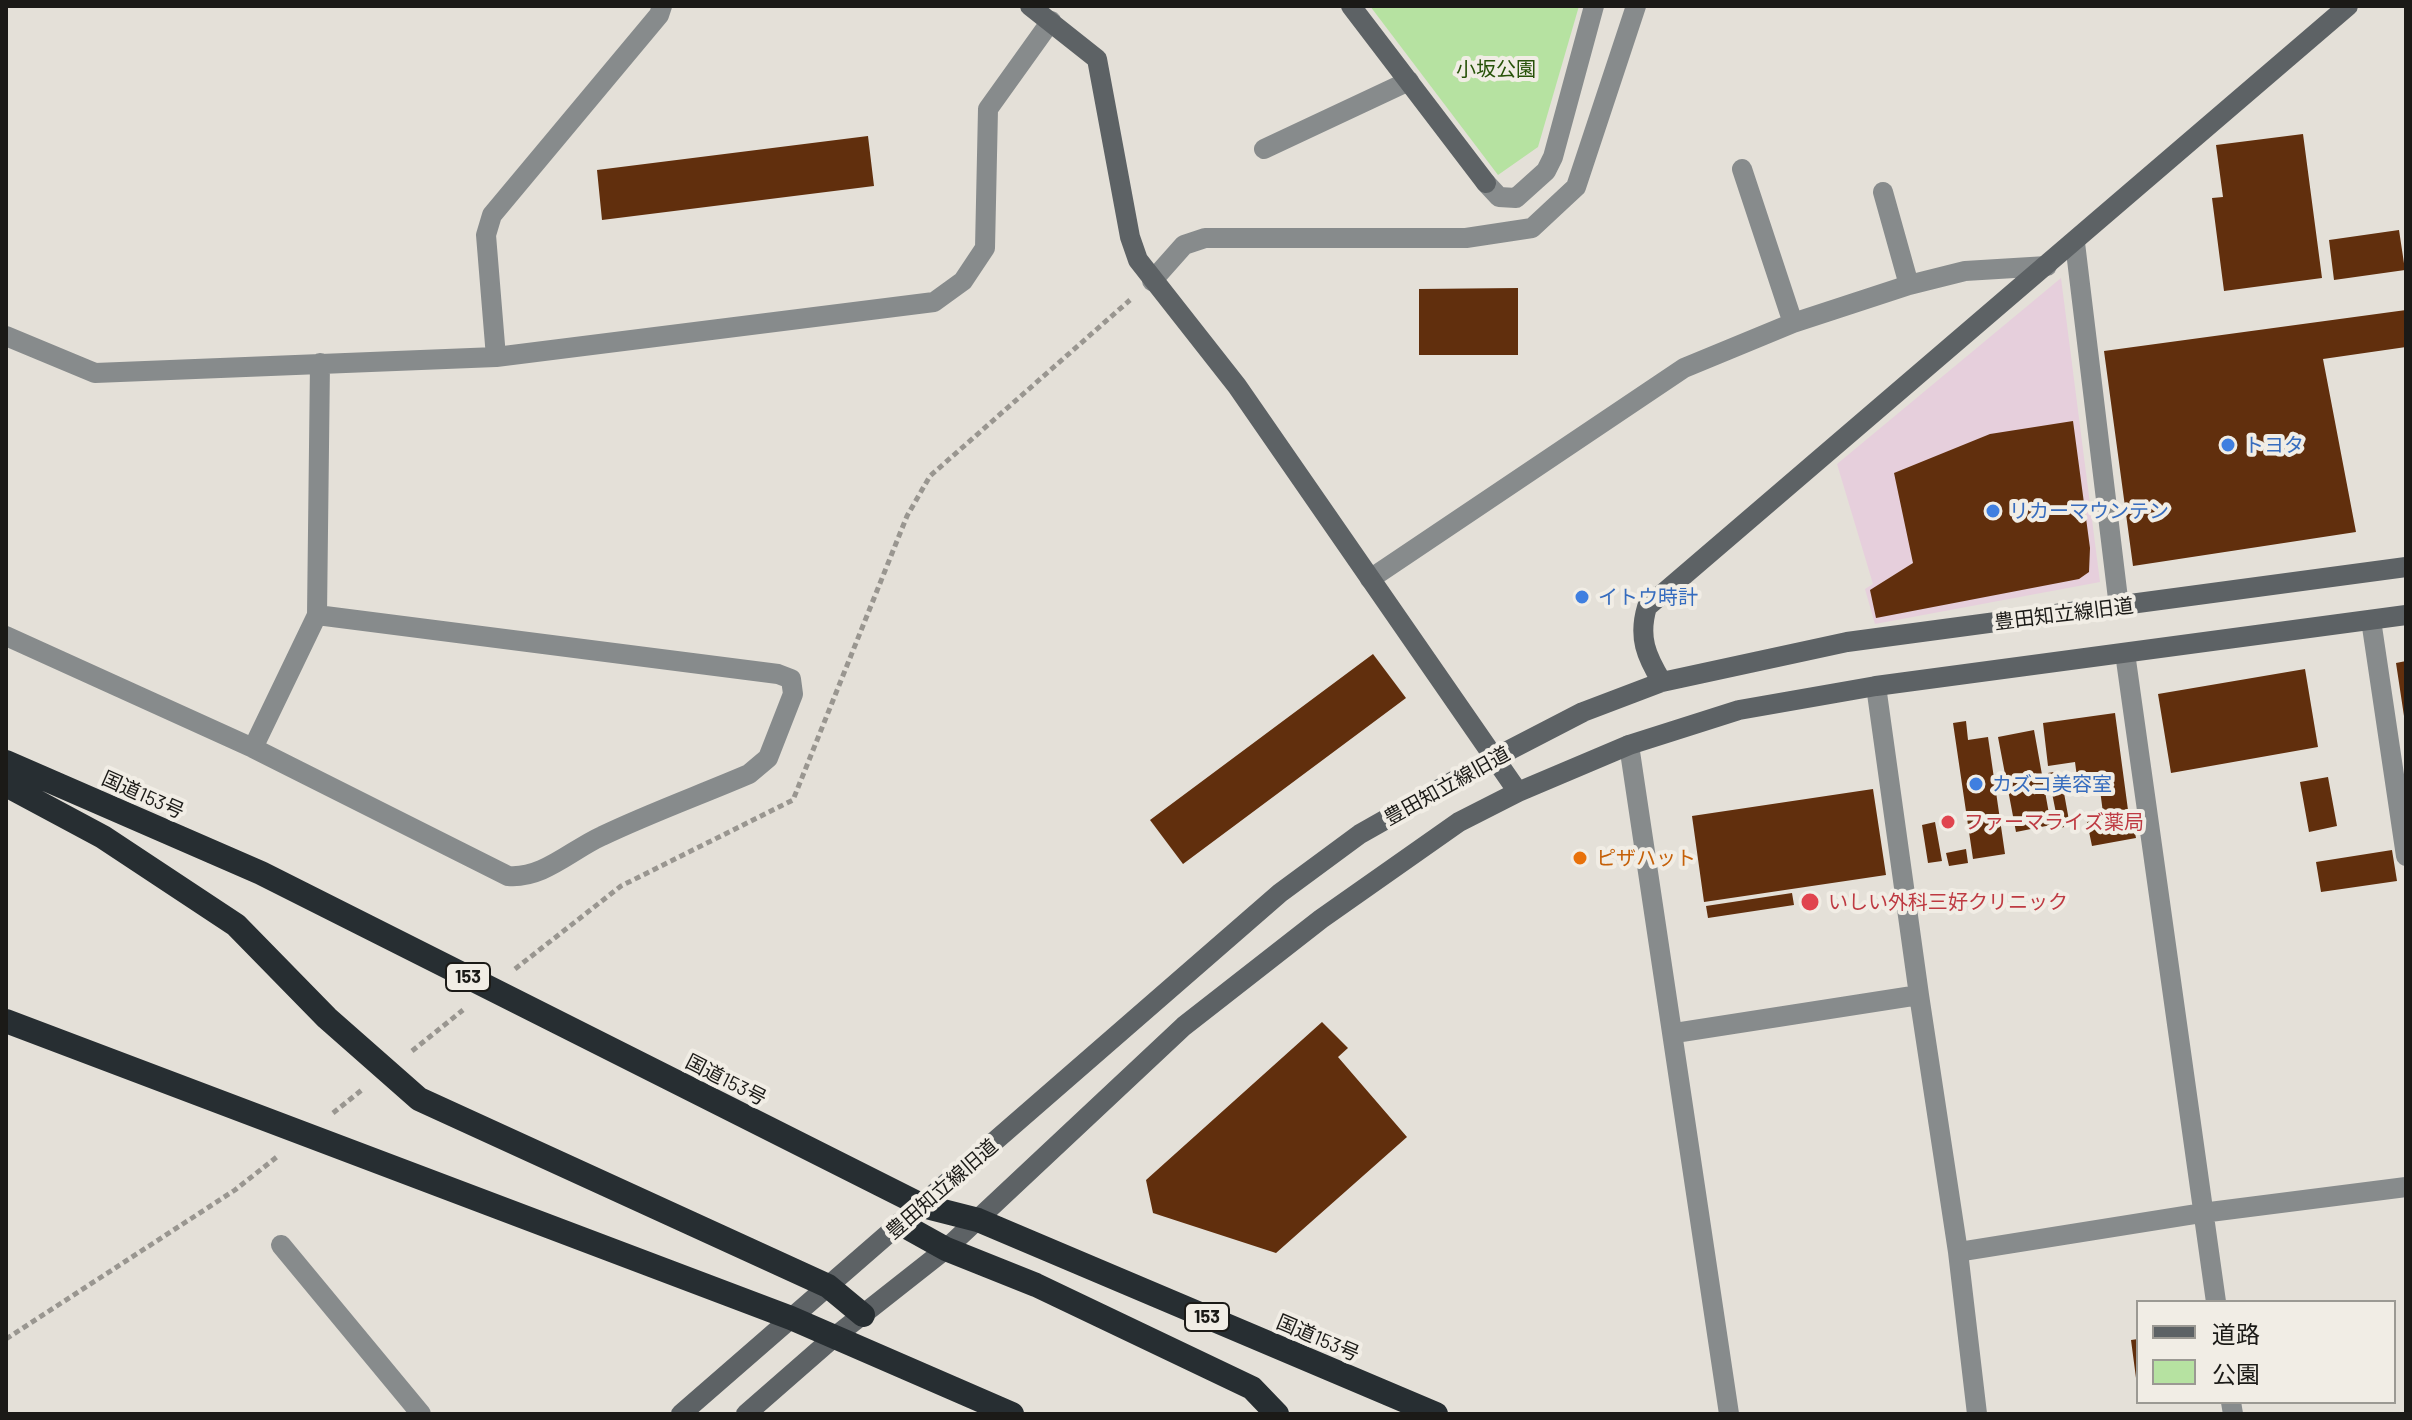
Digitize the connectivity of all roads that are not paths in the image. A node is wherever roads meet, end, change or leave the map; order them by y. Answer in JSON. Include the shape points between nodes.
{"nodes":[{"id":1,"x":662,"y":6,"type":"edge"},
{"id":2,"x":1030,"y":6,"type":"edge"},
{"id":3,"x":1351,"y":6,"type":"edge"},
{"id":4,"x":1594,"y":6,"type":"edge"},
{"id":5,"x":1636,"y":6,"type":"edge"},
{"id":6,"x":2348,"y":6,"type":"edge"},
{"id":7,"x":1051,"y":21,"type":"junction"},
{"id":8,"x":1409,"y":81,"type":"junction"},
{"id":9,"x":1264,"y":149,"type":"dead end"},
{"id":10,"x":1742,"y":169,"type":"dead end"},
{"id":11,"x":1883,"y":192,"type":"dead end"},
{"id":12,"x":2075,"y":243,"type":"junction"},
{"id":13,"x":2047,"y":266,"type":"junction"},
{"id":14,"x":1152,"y":281,"type":"junction"},
{"id":15,"x":1909,"y":285,"type":"junction"},
{"id":16,"x":1793,"y":323,"type":"junction"},
{"id":17,"x":6,"y":336,"type":"edge"},
{"id":18,"x":496,"y":357,"type":"junction"},
{"id":19,"x":320,"y":363,"type":"junction"},
{"id":20,"x":2406,"y":567,"type":"edge"},
{"id":21,"x":1370,"y":579,"type":"junction"},
{"id":22,"x":2119,"y":607,"type":"junction"},
{"id":23,"x":317,"y":615,"type":"junction"},
{"id":24,"x":2406,"y":615,"type":"edge"},
{"id":25,"x":2371,"y":620,"type":"junction"},
{"id":26,"x":6,"y":636,"type":"edge"},
{"id":27,"x":2125,"y":653,"type":"junction"},
{"id":28,"x":1662,"y":682,"type":"junction"},
{"id":29,"x":1876,"y":686,"type":"junction"},
{"id":30,"x":1629,"y":745,"type":"junction"},
{"id":31,"x":253,"y":748,"type":"junction"},
{"id":32,"x":1496,"y":757,"type":"junction"},
{"id":33,"x":6,"y":762,"type":"edge"},
{"id":34,"x":6,"y":785,"type":"edge"},
{"id":35,"x":1518,"y":792,"type":"junction"},
{"id":36,"x":2406,"y":856,"type":"edge"},
{"id":37,"x":1919,"y":995,"type":"junction"},
{"id":38,"x":6,"y":1021,"type":"edge"},
{"id":39,"x":1675,"y":1033,"type":"junction"},
{"id":40,"x":2406,"y":1187,"type":"edge"},
{"id":41,"x":923,"y":1206,"type":"junction"},
{"id":42,"x":2202,"y":1213,"type":"junction"},
{"id":43,"x":978,"y":1220,"type":"junction"},
{"id":44,"x":901,"y":1224,"type":"junction"},
{"id":45,"x":281,"y":1245,"type":"dead end"},
{"id":46,"x":946,"y":1249,"type":"junction"},
{"id":47,"x":1958,"y":1252,"type":"junction"},
{"id":48,"x":828,"y":1286,"type":"junction"},
{"id":49,"x":2216,"y":1300,"type":"edge"},
{"id":50,"x":863,"y":1315,"type":"junction"},
{"id":51,"x":791,"y":1318,"type":"junction"},
{"id":52,"x":833,"y":1338,"type":"junction"},
{"id":53,"x":421,"y":1414,"type":"edge"},
{"id":54,"x":681,"y":1414,"type":"edge"},
{"id":55,"x":746,"y":1414,"type":"edge"},
{"id":56,"x":1012,"y":1414,"type":"edge"},
{"id":57,"x":1277,"y":1414,"type":"edge"},
{"id":58,"x":1436,"y":1414,"type":"edge"},
{"id":59,"x":1729,"y":1414,"type":"edge"},
{"id":60,"x":1977,"y":1414,"type":"edge"}],
"edges":[{"from":1,"to":18,"type":"street","via":[[492,215],[486,235]]},
{"from":2,"to":7,"type":"street"},
{"from":3,"to":8,"type":"street"},
{"from":4,"to":8,"type":"street","via":[[1546,171],[1516,198],[1499,197],[1486,183]]},
{"from":5,"to":14,"type":"street","via":[[1576,187],[1532,228],[1466,238],[1205,238],[1184,245]]},
{"from":6,"to":12,"type":"street"},
{"from":7,"to":14,"type":"street","via":[[1097,59],[1130,237]]},
{"from":7,"to":18,"type":"street","via":[[988,109],[985,248],[963,281],[934,302]]},
{"from":8,"to":9,"type":"street"},
{"from":10,"to":16,"type":"street"},
{"from":11,"to":15,"type":"street"},
{"from":12,"to":13,"type":"street"},
{"from":12,"to":22,"type":"street"},
{"from":13,"to":15,"type":"street","via":[[1965,271]]},
{"from":13,"to":28,"type":"street","via":[[1647,607],[1641,626],[1643,647]]},
{"from":14,"to":21,"type":"street","via":[[1237,386]]},
{"from":15,"to":16,"type":"street"},
{"from":16,"to":21,"type":"street","via":[[1684,368]]},
{"from":17,"to":19,"type":"street","via":[[95,373]]},
{"from":18,"to":19,"type":"street"},
{"from":19,"to":23,"type":"street"},
{"from":20,"to":22,"type":"street","name":"豊田知立線旧道"},
{"from":21,"to":32,"type":"street"},
{"from":22,"to":28,"type":"street","name":"豊田知立線旧道","via":[[1847,642]]},
{"from":23,"to":31,"type":"street"},
{"from":23,"to":31,"type":"street","via":[[778,674],[791,679],[793,694],[768,758],[749,774],[521,877],[508,876]]},
{"from":24,"to":25,"type":"street","name":"豊田知立線旧道"},
{"from":25,"to":27,"type":"street","name":"豊田知立線旧道"},
{"from":25,"to":36,"type":"street"},
{"from":26,"to":31,"type":"street"},
{"from":27,"to":29,"type":"street","name":"豊田知立線旧道"},
{"from":27,"to":42,"type":"street"},
{"from":28,"to":32,"type":"street","name":"豊田知立線旧道","via":[[1583,712]]},
{"from":29,"to":30,"type":"street","name":"豊田知立線旧道","via":[[1722,714]]},
{"from":29,"to":37,"type":"street"},
{"from":30,"to":35,"type":"street","name":"豊田知立線旧道"},
{"from":30,"to":39,"type":"street"},
{"from":32,"to":35,"type":"street"},
{"from":32,"to":41,"type":"street","name":"豊田知立線旧道","via":[[1360,834],[1280,893]]},
{"from":33,"to":41,"type":"highway","name":"国道153号","number":"153","via":[[261,873]]},
{"from":34,"to":48,"type":"highway","via":[[103,837],[236,925],[327,1018],[419,1099]]},
{"from":35,"to":43,"type":"street","name":"豊田知立線旧道","via":[[1459,822],[1321,919],[1184,1026]]},
{"from":37,"to":39,"type":"street"},
{"from":37,"to":47,"type":"street"},
{"from":38,"to":51,"type":"highway"},
{"from":39,"to":59,"type":"street"},
{"from":40,"to":42,"type":"street"},
{"from":41,"to":43,"type":"highway","name":"国道153号","number":"153"},
{"from":41,"to":44,"type":"street","name":"豊田知立線旧道"},
{"from":42,"to":47,"type":"street"},
{"from":42,"to":49,"type":"street"},
{"from":43,"to":46,"type":"street","name":"豊田知立線旧道"},
{"from":43,"to":58,"type":"highway","name":"国道153号","number":"153"},
{"from":44,"to":46,"type":"highway","number":"153"},
{"from":44,"to":48,"type":"street","name":"豊田知立線旧道"},
{"from":45,"to":53,"type":"street"},
{"from":46,"to":50,"type":"street","name":"豊田知立線旧道"},
{"from":46,"to":57,"type":"highway","number":"153","via":[[1036,1285],[1252,1388]]},
{"from":47,"to":60,"type":"street"},
{"from":48,"to":50,"type":"highway"},
{"from":48,"to":51,"type":"street","name":"豊田知立線旧道"},
{"from":50,"to":52,"type":"street","name":"豊田知立線旧道"},
{"from":51,"to":52,"type":"highway"},
{"from":51,"to":54,"type":"street","name":"豊田知立線旧道"},
{"from":52,"to":55,"type":"street","name":"豊田知立線旧道"},
{"from":52,"to":56,"type":"highway"}]}
